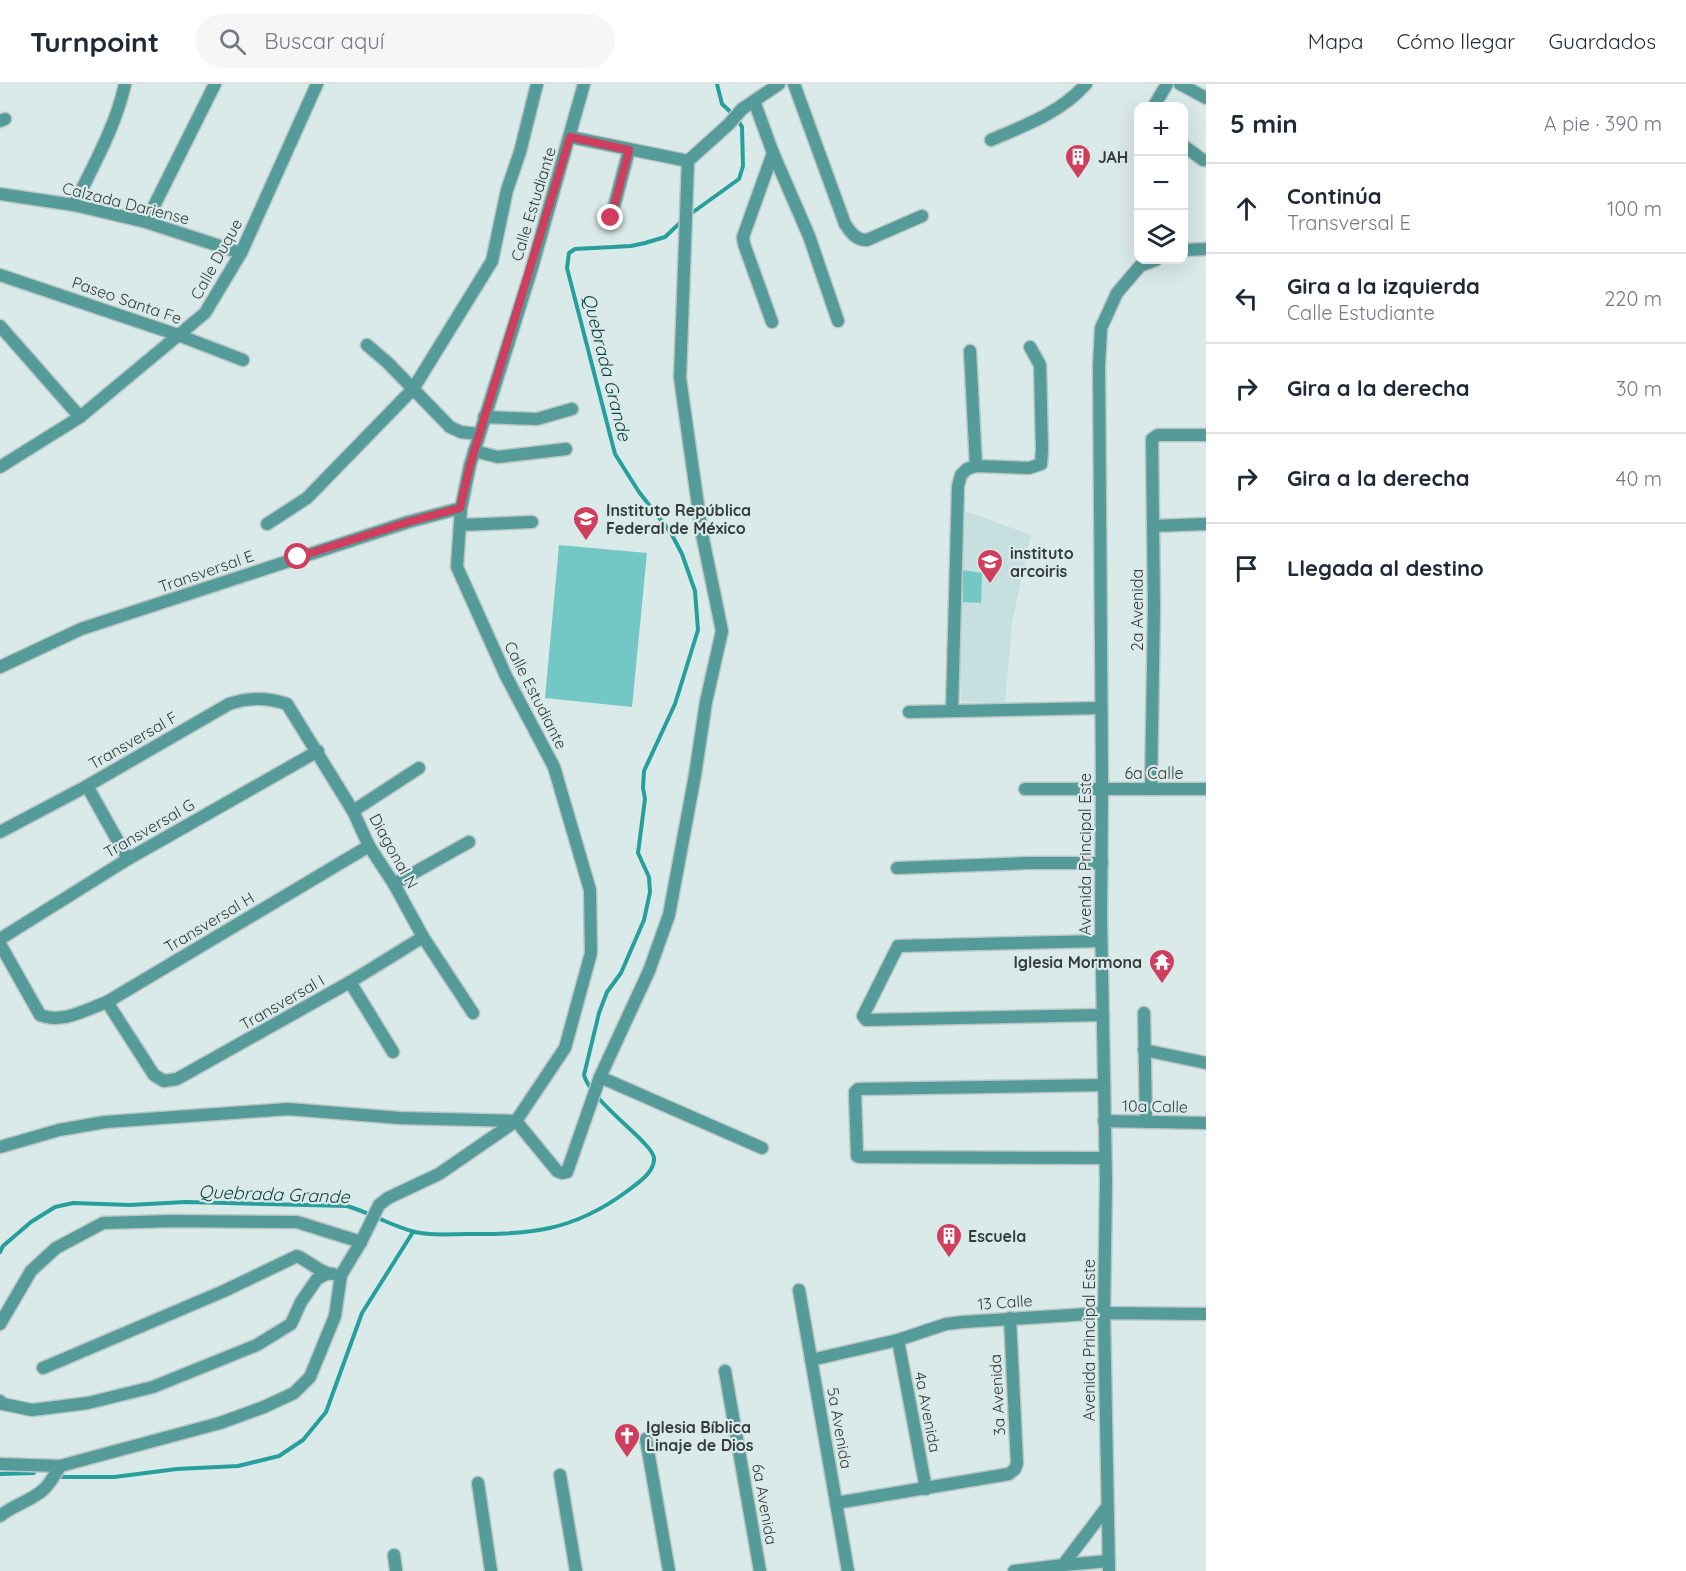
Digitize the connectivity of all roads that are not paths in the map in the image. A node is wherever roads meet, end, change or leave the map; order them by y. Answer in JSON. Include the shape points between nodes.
{"nodes":[{"id":1,"x":125,"y":84,"type":"edge"},
{"id":2,"x":215,"y":84,"type":"edge"},
{"id":3,"x":537,"y":84,"type":"edge"},
{"id":4,"x":584,"y":84,"type":"edge"},
{"id":5,"x":779,"y":84,"type":"edge"},
{"id":6,"x":794,"y":84,"type":"edge"},
{"id":7,"x":1086,"y":84,"type":"edge"},
{"id":8,"x":1167,"y":84,"type":"edge"},
{"id":9,"x":1180,"y":84,"type":"edge"},
{"id":10,"x":313,"y":86,"type":"edge"},
{"id":11,"x":1206,"y":98,"type":"edge"},
{"id":12,"x":754,"y":101,"type":"junction"},
{"id":13,"x":1156,"y":102,"type":"edge"},
{"id":14,"x":570,"y":137,"type":"junction"},
{"id":15,"x":991,"y":140,"type":"dead end"},
{"id":16,"x":1188,"y":149,"type":"edge"},
{"id":17,"x":629,"y":150,"type":"junction"},
{"id":18,"x":773,"y":153,"type":"junction"},
{"id":19,"x":1203,"y":160,"type":"dead end"},
{"id":20,"x":688,"y":161,"type":"junction"},
{"id":21,"x":0,"y":194,"type":"edge"},
{"id":22,"x":74,"y":205,"type":"junction"},
{"id":23,"x":922,"y":216,"type":"dead end"},
{"id":24,"x":611,"y":218,"type":"dead end"},
{"id":25,"x":146,"y":222,"type":"junction"},
{"id":26,"x":1206,"y":249,"type":"edge"},
{"id":27,"x":1188,"y":250,"type":"edge"},
{"id":28,"x":241,"y":253,"type":"junction"},
{"id":29,"x":1145,"y":264,"type":"edge"},
{"id":30,"x":0,"y":275,"type":"edge"},
{"id":31,"x":838,"y":321,"type":"dead end"},
{"id":32,"x":772,"y":322,"type":"dead end"},
{"id":33,"x":0,"y":326,"type":"edge"},
{"id":34,"x":178,"y":335,"type":"junction"},
{"id":35,"x":367,"y":345,"type":"dead end"},
{"id":36,"x":1030,"y":347,"type":"dead end"},
{"id":37,"x":970,"y":351,"type":"dead end"},
{"id":38,"x":243,"y":360,"type":"dead end"},
{"id":39,"x":413,"y":389,"type":"junction"},
{"id":40,"x":572,"y":409,"type":"dead end"},
{"id":41,"x":80,"y":417,"type":"junction"},
{"id":42,"x":484,"y":417,"type":"junction"},
{"id":43,"x":479,"y":434,"type":"junction"},
{"id":44,"x":1206,"y":435,"type":"edge"},
{"id":45,"x":566,"y":449,"type":"dead end"},
{"id":46,"x":474,"y":451,"type":"junction"},
{"id":47,"x":2,"y":463,"type":"edge"},
{"id":48,"x":976,"y":466,"type":"junction"},
{"id":49,"x":460,"y":508,"type":"junction"},
{"id":50,"x":532,"y":522,"type":"dead end"},
{"id":51,"x":267,"y":524,"type":"dead end"},
{"id":52,"x":1206,"y":524,"type":"edge"},
{"id":53,"x":459,"y":525,"type":"junction"},
{"id":54,"x":1153,"y":526,"type":"junction"},
{"id":55,"x":0,"y":667,"type":"edge"},
{"id":56,"x":288,"y":704,"type":"joint"},
{"id":57,"x":1100,"y":708,"type":"junction"},
{"id":58,"x":952,"y":710,"type":"junction"},
{"id":59,"x":909,"y":712,"type":"dead end"},
{"id":60,"x":318,"y":751,"type":"junction"},
{"id":61,"x":419,"y":768,"type":"dead end"},
{"id":62,"x":87,"y":786,"type":"junction"},
{"id":63,"x":1025,"y":789,"type":"dead end"},
{"id":64,"x":1102,"y":789,"type":"junction"},
{"id":65,"x":1151,"y":789,"type":"junction"},
{"id":66,"x":1206,"y":789,"type":"edge"},
{"id":67,"x":353,"y":810,"type":"junction"},
{"id":68,"x":0,"y":832,"type":"edge"},
{"id":69,"x":470,"y":842,"type":"dead end"},
{"id":70,"x":369,"y":846,"type":"junction"},
{"id":71,"x":128,"y":859,"type":"junction"},
{"id":72,"x":1102,"y":862,"type":"junction"},
{"id":73,"x":897,"y":868,"type":"dead end"},
{"id":74,"x":394,"y":884,"type":"junction"},
{"id":75,"x":423,"y":937,"type":"junction"},
{"id":76,"x":0,"y":939,"type":"edge"},
{"id":77,"x":1101,"y":941,"type":"junction"},
{"id":78,"x":0,"y":944,"type":"edge"},
{"id":79,"x":350,"y":982,"type":"junction"},
{"id":80,"x":107,"y":1002,"type":"junction"},
{"id":81,"x":473,"y":1013,"type":"dead end"},
{"id":82,"x":1144,"y":1013,"type":"dead end"},
{"id":83,"x":1103,"y":1015,"type":"junction"},
{"id":84,"x":1144,"y":1050,"type":"junction"},
{"id":85,"x":393,"y":1052,"type":"dead end"},
{"id":86,"x":1206,"y":1062,"type":"edge"},
{"id":87,"x":600,"y":1077,"type":"junction"},
{"id":88,"x":1104,"y":1085,"type":"junction"},
{"id":89,"x":516,"y":1121,"type":"junction"},
{"id":90,"x":1104,"y":1121,"type":"junction"},
{"id":91,"x":1146,"y":1122,"type":"junction"},
{"id":92,"x":1206,"y":1123,"type":"edge"},
{"id":93,"x":0,"y":1147,"type":"edge"},
{"id":94,"x":762,"y":1148,"type":"dead end"},
{"id":95,"x":1105,"y":1158,"type":"junction"},
{"id":96,"x":361,"y":1242,"type":"junction"},
{"id":97,"x":326,"y":1274,"type":"junction"},
{"id":98,"x":340,"y":1275,"type":"junction"},
{"id":99,"x":799,"y":1290,"type":"dead end"},
{"id":100,"x":1104,"y":1313,"type":"junction"},
{"id":101,"x":1206,"y":1314,"type":"edge"},
{"id":102,"x":1010,"y":1318,"type":"junction"},
{"id":103,"x":0,"y":1324,"type":"edge"},
{"id":104,"x":898,"y":1340,"type":"junction"},
{"id":105,"x":811,"y":1360,"type":"junction"},
{"id":106,"x":43,"y":1368,"type":"dead end"},
{"id":107,"x":725,"y":1371,"type":"dead end"},
{"id":108,"x":0,"y":1401,"type":"edge"},
{"id":109,"x":646,"y":1439,"type":"dead end"},
{"id":110,"x":0,"y":1464,"type":"edge"},
{"id":111,"x":60,"y":1466,"type":"junction"},
{"id":112,"x":560,"y":1475,"type":"dead end"},
{"id":113,"x":478,"y":1484,"type":"dead end"},
{"id":114,"x":926,"y":1489,"type":"junction"},
{"id":115,"x":836,"y":1503,"type":"junction"},
{"id":116,"x":1107,"y":1507,"type":"junction"},
{"id":117,"x":0,"y":1516,"type":"edge"},
{"id":118,"x":394,"y":1555,"type":"dead end"},
{"id":119,"x":1063,"y":1564,"type":"junction"},
{"id":120,"x":1109,"y":1566,"type":"edge"},
{"id":121,"x":396,"y":1571,"type":"edge"},
{"id":122,"x":491,"y":1571,"type":"edge"},
{"id":123,"x":576,"y":1571,"type":"edge"},
{"id":124,"x":669,"y":1571,"type":"edge"},
{"id":125,"x":760,"y":1571,"type":"edge"},
{"id":126,"x":848,"y":1571,"type":"edge"},
{"id":127,"x":1014,"y":1571,"type":"edge"}],
"edges":[{"from":1,"to":22,"type":"street","via":[[105,140]]},
{"from":2,"to":25,"type":"street"},
{"from":3,"to":39,"type":"street","via":[[492,261]]},
{"from":4,"to":14,"type":"street","name":"Calle Estudiante"},
{"from":5,"to":12,"type":"street"},
{"from":6,"to":23,"type":"street","via":[[845,224],[854,237],[867,240]]},
{"from":7,"to":15,"type":"street","via":[[1059,109]]},
{"from":8,"to":13,"type":"street"},
{"from":9,"to":11,"type":"street"},
{"from":10,"to":28,"type":"street","name":"Calle Duque"},
{"from":12,"to":18,"type":"street"},
{"from":12,"to":20,"type":"street"},
{"from":14,"to":17,"type":"street"},
{"from":14,"to":42,"type":"street","name":"Calle Estudiante"},
{"from":16,"to":19,"type":"street"},
{"from":17,"to":20,"type":"street"},
{"from":17,"to":24,"type":"street"},
{"from":18,"to":31,"type":"street","via":[[809,236]]},
{"from":18,"to":32,"type":"street","via":[[743,237]]},
{"from":20,"to":87,"type":"street","via":[[680,378],[696,503],[722,631],[669,915],[650,971]]},
{"from":21,"to":22,"type":"street","name":"Calzada Dariense"},
{"from":22,"to":25,"type":"street","name":"Calzada Dariense"},
{"from":25,"to":28,"type":"street","name":"Calzada Dariense"},
{"from":26,"to":27,"type":"street"},
{"from":28,"to":34,"type":"street","name":"Calle Duque","via":[[206,313]]},
{"from":29,"to":57,"type":"street","name":"Avenida Principal Este","via":[[1117,293],[1101,328]]},
{"from":30,"to":34,"type":"street","name":"Paseo Santa Fe"},
{"from":33,"to":41,"type":"street"},
{"from":34,"to":38,"type":"street","name":"Paseo Santa Fe"},
{"from":34,"to":41,"type":"street","name":"Calle Duque"},
{"from":35,"to":39,"type":"street"},
{"from":36,"to":48,"type":"street","via":[[1040,365],[1041,464],[1029,468]]},
{"from":37,"to":48,"type":"street"},
{"from":39,"to":43,"type":"street","via":[[450,427]]},
{"from":39,"to":51,"type":"street","via":[[307,498]]},
{"from":40,"to":42,"type":"street","via":[[537,419]]},
{"from":41,"to":47,"type":"street","name":"Calle Duque"},
{"from":42,"to":43,"type":"street","name":"Calle Estudiante"},
{"from":43,"to":46,"type":"street","name":"Calle Estudiante"},
{"from":44,"to":54,"type":"street","name":"2a Avenida","via":[[1158,435],[1152,439]]},
{"from":45,"to":46,"type":"street","via":[[498,457]]},
{"from":46,"to":49,"type":"street","name":"Calle Estudiante"},
{"from":48,"to":58,"type":"street","via":[[961,475],[958,486]]},
{"from":49,"to":53,"type":"street","name":"Calle Estudiante"},
{"from":49,"to":55,"type":"street","name":"Transversal E","via":[[81,629]]},
{"from":50,"to":53,"type":"street"},
{"from":52,"to":54,"type":"street"},
{"from":53,"to":89,"type":"street","name":"Calle Estudiante","via":[[457,567],[506,676],[554,767],[590,890],[591,953],[565,1048]]},
{"from":54,"to":65,"type":"street","name":"2a Avenida"},
{"from":56,"to":60,"type":"street","name":"Diagonal N"},
{"from":56,"to":62,"type":"street","name":"Transversal F","via":[[261,698],[229,704]]},
{"from":57,"to":58,"type":"street"},
{"from":57,"to":64,"type":"street","name":"Avenida Principal Este"},
{"from":58,"to":59,"type":"street"},
{"from":60,"to":67,"type":"street","name":"Diagonal N"},
{"from":60,"to":71,"type":"street","name":"Transversal G"},
{"from":61,"to":67,"type":"street"},
{"from":62,"to":68,"type":"street","name":"Transversal F"},
{"from":62,"to":71,"type":"street"},
{"from":63,"to":64,"type":"street","name":"6a Calle"},
{"from":64,"to":65,"type":"street","name":"6a Calle"},
{"from":64,"to":72,"type":"street","name":"Avenida Principal Este"},
{"from":65,"to":66,"type":"street","name":"6a Calle"},
{"from":67,"to":70,"type":"street","name":"Diagonal N"},
{"from":69,"to":74,"type":"street"},
{"from":70,"to":74,"type":"street","name":"Diagonal N"},
{"from":70,"to":80,"type":"street","name":"Transversal H"},
{"from":71,"to":76,"type":"street","name":"Transversal G"},
{"from":72,"to":73,"type":"street"},
{"from":72,"to":77,"type":"street","name":"Avenida Principal Este"},
{"from":74,"to":75,"type":"street","name":"Diagonal N"},
{"from":75,"to":79,"type":"street","name":"Transversal I"},
{"from":75,"to":81,"type":"street","name":"Diagonal N"},
{"from":77,"to":83,"type":"street","name":"Avenida Principal Este"},
{"from":77,"to":83,"type":"street","via":[[898,946],[863,1016],[866,1020]]},
{"from":78,"to":80,"type":"street","name":"Transversal H","via":[[40,1015],[61,1019]]},
{"from":79,"to":80,"type":"street","name":"Transversal I","via":[[177,1079],[164,1081],[154,1075]]},
{"from":79,"to":85,"type":"street"},
{"from":82,"to":84,"type":"street"},
{"from":83,"to":88,"type":"street","name":"Avenida Principal Este"},
{"from":84,"to":86,"type":"street"},
{"from":84,"to":91,"type":"street"},
{"from":87,"to":89,"type":"street","via":[[567,1172],[557,1171]]},
{"from":87,"to":94,"type":"street"},
{"from":88,"to":90,"type":"street","name":"Avenida Principal Este"},
{"from":88,"to":95,"type":"street","via":[[855,1092],[859,1157]]},
{"from":89,"to":93,"type":"street","via":[[400,1118],[288,1109],[105,1122]]},
{"from":89,"to":96,"type":"street","name":"Calle Estudiante","via":[[439,1174],[379,1205]]},
{"from":90,"to":91,"type":"street","name":"10a Calle"},
{"from":90,"to":95,"type":"street","name":"Avenida Principal Este"},
{"from":91,"to":92,"type":"street","name":"10a Calle"},
{"from":95,"to":100,"type":"street","name":"Avenida Principal Este"},
{"from":96,"to":98,"type":"street","name":"Calle Estudiante"},
{"from":96,"to":103,"type":"street","via":[[297,1222],[103,1223],[56,1248],[31,1271]]},
{"from":97,"to":98,"type":"street"},
{"from":97,"to":106,"type":"street","via":[[297,1256]]},
{"from":97,"to":108,"type":"street","via":[[317,1279],[291,1324],[257,1345],[153,1387],[88,1403],[32,1410]]},
{"from":98,"to":111,"type":"street","via":[[335,1316],[310,1377],[294,1393],[220,1423]]},
{"from":99,"to":105,"type":"street","name":"5a Avenida"},
{"from":100,"to":101,"type":"street","name":"13 Calle"},
{"from":100,"to":102,"type":"street","name":"13 Calle"},
{"from":100,"to":116,"type":"street","name":"Avenida Principal Este"},
{"from":102,"to":104,"type":"street","name":"13 Calle","via":[[946,1324]]},
{"from":102,"to":114,"type":"street","name":"3a Avenida","via":[[1015,1469],[1009,1474]]},
{"from":104,"to":105,"type":"street","name":"13 Calle"},
{"from":104,"to":114,"type":"street","name":"4a Avenida"},
{"from":105,"to":115,"type":"street","name":"5a Avenida"},
{"from":107,"to":125,"type":"street","name":"6a Avenida"},
{"from":109,"to":124,"type":"street"},
{"from":110,"to":111,"type":"street"},
{"from":111,"to":117,"type":"street","via":[[44,1490]]},
{"from":112,"to":123,"type":"street"},
{"from":113,"to":122,"type":"street"},
{"from":114,"to":115,"type":"street"},
{"from":115,"to":126,"type":"street","name":"5a Avenida"},
{"from":116,"to":119,"type":"street"},
{"from":116,"to":120,"type":"street","name":"Avenida Principal Este"},
{"from":118,"to":121,"type":"street"},
{"from":119,"to":120,"type":"street"},
{"from":119,"to":127,"type":"street"}]}
